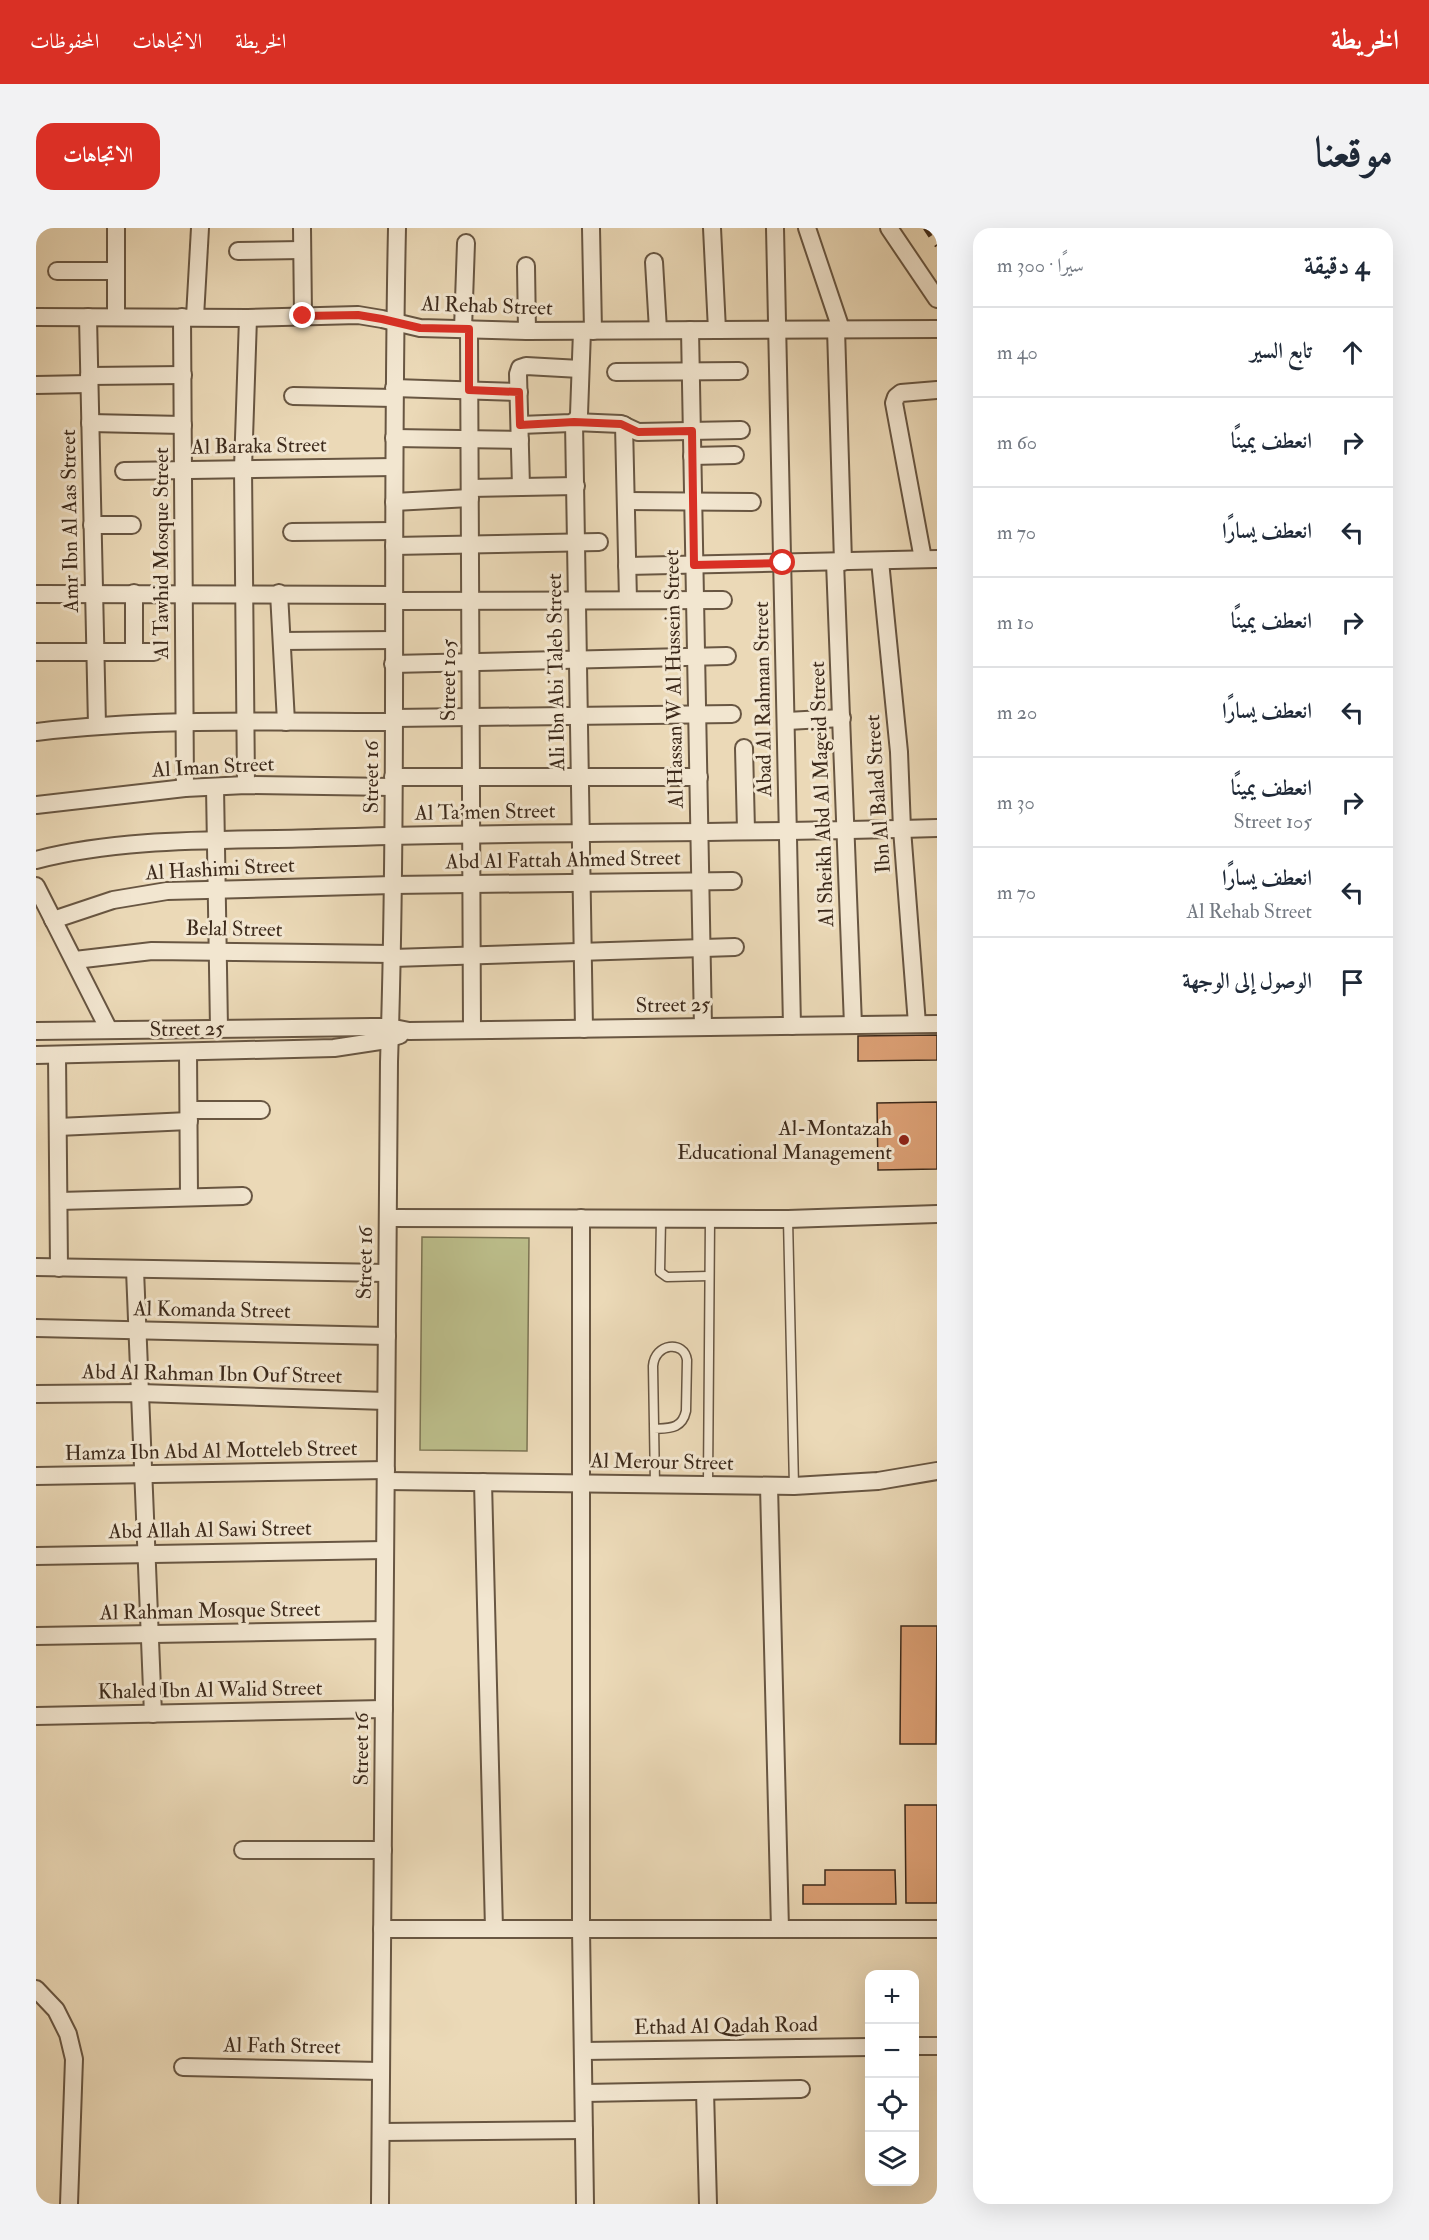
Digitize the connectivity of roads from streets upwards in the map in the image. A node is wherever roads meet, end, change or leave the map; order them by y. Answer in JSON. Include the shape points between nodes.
{"nodes":[{"id":1,"x":116,"y":228,"type":"edge"},
{"id":2,"x":200,"y":228,"type":"edge"},
{"id":3,"x":302,"y":228,"type":"edge"},
{"id":4,"x":397,"y":228,"type":"edge"},
{"id":5,"x":591,"y":228,"type":"edge"},
{"id":6,"x":712,"y":228,"type":"edge"},
{"id":7,"x":775,"y":228,"type":"edge"},
{"id":8,"x":807,"y":228,"type":"edge"},
{"id":9,"x":889,"y":228,"type":"edge"},
{"id":10,"x":466,"y":243,"type":"dead end"},
{"id":11,"x":302,"y":250,"type":"junction"},
{"id":12,"x":238,"y":251,"type":"dead end"},
{"id":13,"x":654,"y":262,"type":"dead end"},
{"id":14,"x":526,"y":266,"type":"dead end"},
{"id":15,"x":57,"y":271,"type":"dead end"},
{"id":16,"x":116,"y":271,"type":"junction"},
{"id":17,"x":937,"y":299,"type":"edge"},
{"id":18,"x":303,"y":316,"type":"junction"},
{"id":19,"x":36,"y":317,"type":"edge"},
{"id":20,"x":88,"y":317,"type":"junction"},
{"id":21,"x":116,"y":317,"type":"junction"},
{"id":22,"x":189,"y":317,"type":"junction"},
{"id":23,"x":248,"y":318,"type":"junction"},
{"id":24,"x":395,"y":322,"type":"junction"},
{"id":25,"x":466,"y":329,"type":"junction"},
{"id":26,"x":838,"y":329,"type":"junction"},
{"id":27,"x":937,"y":329,"type":"edge"},
{"id":28,"x":657,"y":330,"type":"junction"},
{"id":29,"x":690,"y":330,"type":"junction"},
{"id":30,"x":717,"y":330,"type":"junction"},
{"id":31,"x":778,"y":330,"type":"junction"},
{"id":32,"x":527,"y":331,"type":"junction"},
{"id":33,"x":587,"y":331,"type":"junction"},
{"id":34,"x":580,"y":369,"type":"junction"},
{"id":35,"x":740,"y":371,"type":"dead end"},
{"id":36,"x":616,"y":372,"type":"dead end"},
{"id":37,"x":691,"y":372,"type":"junction"},
{"id":38,"x":183,"y":375,"type":"junction"},
{"id":39,"x":89,"y":380,"type":"junction"},
{"id":40,"x":36,"y":385,"type":"edge"},
{"id":41,"x":469,"y":390,"type":"junction"},
{"id":42,"x":937,"y":390,"type":"edge"},
{"id":43,"x":519,"y":392,"type":"junction"},
{"id":44,"x":394,"y":393,"type":"junction"},
{"id":45,"x":292,"y":396,"type":"dead end"},
{"id":46,"x":574,"y":422,"type":"junction"},
{"id":47,"x":90,"y":423,"type":"junction"},
{"id":48,"x":183,"y":425,"type":"junction"},
{"id":49,"x":624,"y":425,"type":"junction"},
{"id":50,"x":741,"y":430,"type":"dead end"},
{"id":51,"x":692,"y":431,"type":"junction"},
{"id":52,"x":520,"y":433,"type":"junction"},
{"id":53,"x":394,"y":438,"type":"junction"},
{"id":54,"x":470,"y":440,"type":"junction"},
{"id":55,"x":735,"y":455,"type":"dead end"},
{"id":56,"x":692,"y":456,"type":"junction"},
{"id":57,"x":394,"y":467,"type":"junction"},
{"id":58,"x":243,"y":468,"type":"junction"},
{"id":59,"x":183,"y":470,"type":"junction"},
{"id":60,"x":124,"y":471,"type":"dead end"},
{"id":61,"x":576,"y":486,"type":"junction"},
{"id":62,"x":521,"y":487,"type":"junction"},
{"id":63,"x":470,"y":493,"type":"junction"},
{"id":64,"x":627,"y":501,"type":"junction"},
{"id":65,"x":693,"y":501,"type":"junction"},
{"id":66,"x":394,"y":502,"type":"junction"},
{"id":67,"x":752,"y":502,"type":"dead end"},
{"id":68,"x":92,"y":525,"type":"junction"},
{"id":69,"x":132,"y":525,"type":"dead end"},
{"id":70,"x":292,"y":532,"type":"dead end"},
{"id":71,"x":394,"y":538,"type":"junction"},
{"id":72,"x":577,"y":542,"type":"junction"},
{"id":73,"x":599,"y":542,"type":"dead end"},
{"id":74,"x":470,"y":544,"type":"junction"},
{"id":75,"x":930,"y":559,"type":"edge"},
{"id":76,"x":880,"y":561,"type":"junction"},
{"id":77,"x":839,"y":562,"type":"junction"},
{"id":78,"x":783,"y":563,"type":"junction"},
{"id":79,"x":694,"y":565,"type":"junction"},
{"id":80,"x":627,"y":566,"type":"junction"},
{"id":81,"x":94,"y":593,"type":"junction"},
{"id":82,"x":134,"y":593,"type":"junction"},
{"id":83,"x":279,"y":593,"type":"junction"},
{"id":84,"x":36,"y":594,"type":"edge"},
{"id":85,"x":184,"y":594,"type":"junction"},
{"id":86,"x":244,"y":594,"type":"junction"},
{"id":87,"x":394,"y":598,"type":"junction"},
{"id":88,"x":695,"y":599,"type":"junction"},
{"id":89,"x":578,"y":600,"type":"junction"},
{"id":90,"x":628,"y":600,"type":"junction"},
{"id":91,"x":723,"y":600,"type":"dead end"},
{"id":92,"x":470,"y":601,"type":"junction"},
{"id":93,"x":394,"y":640,"type":"junction"},
{"id":94,"x":282,"y":641,"type":"junction"},
{"id":95,"x":36,"y":652,"type":"edge"},
{"id":96,"x":95,"y":652,"type":"junction"},
{"id":97,"x":134,"y":652,"type":"junction"},
{"id":98,"x":154,"y":652,"type":"dead end"},
{"id":99,"x":727,"y":656,"type":"dead end"},
{"id":100,"x":696,"y":657,"type":"junction"},
{"id":101,"x":579,"y":660,"type":"junction"},
{"id":102,"x":470,"y":662,"type":"junction"},
{"id":103,"x":393,"y":664,"type":"junction"},
{"id":104,"x":732,"y":714,"type":"dead end"},
{"id":105,"x":697,"y":715,"type":"junction"},
{"id":106,"x":579,"y":716,"type":"junction"},
{"id":107,"x":471,"y":717,"type":"junction"},
{"id":108,"x":842,"y":718,"type":"junction"},
{"id":109,"x":393,"y":720,"type":"junction"},
{"id":110,"x":787,"y":721,"type":"junction"},
{"id":111,"x":185,"y":722,"type":"junction"},
{"id":112,"x":246,"y":722,"type":"junction"},
{"id":113,"x":286,"y":722,"type":"junction"},
{"id":114,"x":97,"y":725,"type":"junction"},
{"id":115,"x":36,"y":732,"type":"edge"},
{"id":116,"x":744,"y":748,"type":"dead end"},
{"id":117,"x":471,"y":777,"type":"junction"},
{"id":118,"x":580,"y":777,"type":"junction"},
{"id":119,"x":699,"y":777,"type":"junction"},
{"id":120,"x":393,"y":782,"type":"junction"},
{"id":121,"x":246,"y":785,"type":"junction"},
{"id":122,"x":215,"y":787,"type":"junction"},
{"id":123,"x":185,"y":788,"type":"junction"},
{"id":124,"x":36,"y":805,"type":"edge"},
{"id":125,"x":937,"y":828,"type":"edge"},
{"id":126,"x":846,"y":829,"type":"junction"},
{"id":127,"x":902,"y":829,"type":"junction"},
{"id":128,"x":746,"y":830,"type":"junction"},
{"id":129,"x":788,"y":830,"type":"junction"},
{"id":130,"x":700,"y":831,"type":"junction"},
{"id":131,"x":581,"y":833,"type":"junction"},
{"id":132,"x":471,"y":835,"type":"junction"},
{"id":133,"x":393,"y":836,"type":"junction"},
{"id":134,"x":216,"y":842,"type":"junction"},
{"id":135,"x":36,"y":860,"type":"edge"},
{"id":136,"x":701,"y":881,"type":"junction"},
{"id":137,"x":733,"y":881,"type":"dead end"},
{"id":138,"x":582,"y":883,"type":"junction"},
{"id":139,"x":471,"y":884,"type":"junction"},
{"id":140,"x":393,"y":885,"type":"junction"},
{"id":141,"x":36,"y":886,"type":"edge"},
{"id":142,"x":218,"y":889,"type":"junction"},
{"id":143,"x":53,"y":920,"type":"junction"},
{"id":144,"x":735,"y":946,"type":"dead end"},
{"id":145,"x":702,"y":948,"type":"junction"},
{"id":146,"x":218,"y":951,"type":"junction"},
{"id":147,"x":583,"y":951,"type":"junction"},
{"id":148,"x":472,"y":955,"type":"junction"},
{"id":149,"x":393,"y":956,"type":"junction"},
{"id":150,"x":75,"y":960,"type":"junction"},
{"id":151,"x":917,"y":1024,"type":"junction"},
{"id":152,"x":937,"y":1024,"type":"edge"},
{"id":153,"x":852,"y":1025,"type":"junction"},
{"id":154,"x":792,"y":1026,"type":"junction"},
{"id":155,"x":704,"y":1027,"type":"junction"},
{"id":156,"x":219,"y":1028,"type":"junction"},
{"id":157,"x":584,"y":1029,"type":"junction"},
{"id":158,"x":110,"y":1030,"type":"junction"},
{"id":159,"x":472,"y":1030,"type":"junction"},
{"id":160,"x":36,"y":1031,"type":"edge"},
{"id":161,"x":389,"y":1033,"type":"junction"},
{"id":162,"x":188,"y":1052,"type":"junction"},
{"id":163,"x":36,"y":1055,"type":"edge"},
{"id":164,"x":57,"y":1055,"type":"junction"},
{"id":165,"x":261,"y":1110,"type":"dead end"},
{"id":166,"x":189,"y":1115,"type":"junction"},
{"id":167,"x":58,"y":1127,"type":"junction"},
{"id":168,"x":243,"y":1196,"type":"dead end"},
{"id":169,"x":189,"y":1197,"type":"junction"},
{"id":170,"x":59,"y":1201,"type":"junction"},
{"id":171,"x":937,"y":1214,"type":"edge"},
{"id":172,"x":388,"y":1218,"type":"junction"},
{"id":173,"x":581,"y":1218,"type":"junction"},
{"id":174,"x":36,"y":1267,"type":"edge"},
{"id":175,"x":60,"y":1268,"type":"junction"},
{"id":176,"x":135,"y":1270,"type":"junction"},
{"id":177,"x":387,"y":1273,"type":"junction"},
{"id":178,"x":36,"y":1328,"type":"edge"},
{"id":179,"x":138,"y":1332,"type":"junction"},
{"id":180,"x":387,"y":1336,"type":"junction"},
{"id":181,"x":140,"y":1393,"type":"junction"},
{"id":182,"x":36,"y":1394,"type":"edge"},
{"id":183,"x":386,"y":1401,"type":"junction"},
{"id":184,"x":937,"y":1471,"type":"edge"},
{"id":185,"x":144,"y":1474,"type":"junction"},
{"id":186,"x":36,"y":1476,"type":"edge"},
{"id":187,"x":386,"y":1476,"type":"junction"},
{"id":188,"x":483,"y":1482,"type":"junction"},
{"id":189,"x":582,"y":1484,"type":"junction"},
{"id":190,"x":768,"y":1486,"type":"junction"},
{"id":191,"x":385,"y":1550,"type":"junction"},
{"id":192,"x":147,"y":1554,"type":"junction"},
{"id":193,"x":36,"y":1556,"type":"edge"},
{"id":194,"x":384,"y":1630,"type":"junction"},
{"id":195,"x":150,"y":1634,"type":"junction"},
{"id":196,"x":36,"y":1636,"type":"edge"},
{"id":197,"x":384,"y":1709,"type":"junction"},
{"id":198,"x":153,"y":1714,"type":"junction"},
{"id":199,"x":36,"y":1716,"type":"edge"},
{"id":200,"x":243,"y":1850,"type":"dead end"},
{"id":201,"x":383,"y":1850,"type":"junction"},
{"id":202,"x":382,"y":1929,"type":"junction"},
{"id":203,"x":494,"y":1929,"type":"junction"},
{"id":204,"x":581,"y":1929,"type":"junction"},
{"id":205,"x":780,"y":1929,"type":"junction"},
{"id":206,"x":937,"y":1929,"type":"edge"},
{"id":207,"x":36,"y":1989,"type":"edge"},
{"id":208,"x":919,"y":2046,"type":"edge"},
{"id":209,"x":937,"y":2046,"type":"edge"},
{"id":210,"x":865,"y":2047,"type":"edge"},
{"id":211,"x":583,"y":2051,"type":"junction"},
{"id":212,"x":183,"y":2067,"type":"dead end"},
{"id":213,"x":381,"y":2071,"type":"junction"},
{"id":214,"x":801,"y":2089,"type":"dead end"},
{"id":215,"x":705,"y":2091,"type":"junction"},
{"id":216,"x":584,"y":2093,"type":"junction"},
{"id":217,"x":584,"y":2130,"type":"junction"},
{"id":218,"x":381,"y":2132,"type":"junction"},
{"id":219,"x":69,"y":2204,"type":"edge"},
{"id":220,"x":380,"y":2204,"type":"edge"},
{"id":221,"x":585,"y":2204,"type":"edge"},
{"id":222,"x":708,"y":2204,"type":"edge"}],
"edges":[{"from":1,"to":16,"type":"street"},
{"from":2,"to":22,"type":"street"},
{"from":3,"to":11,"type":"street"},
{"from":4,"to":24,"type":"street","name":"Street 16"},
{"from":5,"to":33,"type":"street","name":"Ali Ibn Abi Taleb Street"},
{"from":6,"to":30,"type":"street"},
{"from":7,"to":31,"type":"street","name":"Abad Al Rahman Street"},
{"from":8,"to":26,"type":"street","name":"Al Sheikh Abd Al Mageid Street"},
{"from":9,"to":17,"type":"street"},
{"from":10,"to":25,"type":"street","name":"Street 105"},
{"from":11,"to":12,"type":"street"},
{"from":11,"to":18,"type":"street"},
{"from":13,"to":28,"type":"street"},
{"from":14,"to":32,"type":"street"},
{"from":15,"to":16,"type":"street"},
{"from":16,"to":21,"type":"street"},
{"from":18,"to":23,"type":"street","name":"Al Rehab Street"},
{"from":18,"to":24,"type":"street","name":"Al Rehab Street","via":[[358,315]]},
{"from":19,"to":20,"type":"street","name":"Al Rehab Street"},
{"from":20,"to":21,"type":"street","name":"Al Rehab Street"},
{"from":20,"to":39,"type":"street","name":"Amr Ibn Al Aas Street"},
{"from":21,"to":22,"type":"street","name":"Al Rehab Street"},
{"from":22,"to":23,"type":"street","name":"Al Rehab Street"},
{"from":22,"to":38,"type":"street","name":"Al Tawhid Mosque Street"},
{"from":23,"to":58,"type":"street"},
{"from":24,"to":25,"type":"street","name":"Al Rehab Street","via":[[420,328]]},
{"from":24,"to":44,"type":"street","name":"Street 16"},
{"from":25,"to":32,"type":"street","name":"Al Rehab Street"},
{"from":25,"to":41,"type":"street","name":"Street 105"},
{"from":26,"to":27,"type":"street","name":"Al Rehab Street"},
{"from":26,"to":31,"type":"street","name":"Al Rehab Street"},
{"from":26,"to":77,"type":"street","name":"Al Sheikh Abd Al Mageid Street"},
{"from":28,"to":29,"type":"street","name":"Al Rehab Street"},
{"from":28,"to":33,"type":"street","name":"Al Rehab Street"},
{"from":29,"to":30,"type":"street","name":"Al Rehab Street"},
{"from":29,"to":37,"type":"street","name":"Al Hassan W Al Hussein Street"},
{"from":30,"to":31,"type":"street","name":"Al Rehab Street"},
{"from":31,"to":78,"type":"street","name":"Abad Al Rahman Street"},
{"from":32,"to":33,"type":"street","name":"Al Rehab Street"},
{"from":33,"to":34,"type":"street","name":"Ali Ibn Abi Taleb Street"},
{"from":34,"to":43,"type":"street","via":[[522,366],[518,371]]},
{"from":34,"to":46,"type":"street","name":"Ali Ibn Abi Taleb Street","via":[[578,417]]},
{"from":35,"to":37,"type":"street"},
{"from":36,"to":37,"type":"street"},
{"from":37,"to":51,"type":"street","name":"Al Hassan W Al Hussein Street"},
{"from":38,"to":39,"type":"street"},
{"from":38,"to":48,"type":"street","name":"Al Tawhid Mosque Street"},
{"from":39,"to":40,"type":"street"},
{"from":39,"to":47,"type":"street","name":"Amr Ibn Al Aas Street"},
{"from":41,"to":43,"type":"street"},
{"from":41,"to":44,"type":"street"},
{"from":41,"to":54,"type":"street","name":"Street 105"},
{"from":42,"to":75,"type":"street","via":[[901,393],[894,403]]},
{"from":43,"to":52,"type":"street"},
{"from":44,"to":45,"type":"street"},
{"from":44,"to":53,"type":"street","name":"Street 16"},
{"from":46,"to":49,"type":"street"},
{"from":46,"to":52,"type":"street"},
{"from":46,"to":61,"type":"street","name":"Ali Ibn Abi Taleb Street"},
{"from":47,"to":48,"type":"street"},
{"from":47,"to":68,"type":"street","name":"Amr Ibn Al Aas Street"},
{"from":48,"to":59,"type":"street","name":"Al Tawhid Mosque Street"},
{"from":49,"to":51,"type":"street","via":[[638,432]]},
{"from":49,"to":64,"type":"street"},
{"from":50,"to":51,"type":"street"},
{"from":51,"to":56,"type":"street","name":"Al Hassan W Al Hussein Street"},
{"from":52,"to":54,"type":"street"},
{"from":52,"to":62,"type":"street"},
{"from":53,"to":54,"type":"street"},
{"from":53,"to":57,"type":"street","name":"Street 16"},
{"from":54,"to":63,"type":"street","name":"Street 105"},
{"from":55,"to":56,"type":"street"},
{"from":56,"to":65,"type":"street","name":"Al Hassan W Al Hussein Street"},
{"from":57,"to":58,"type":"street","name":"Al Baraka Street"},
{"from":57,"to":66,"type":"street","name":"Street 16"},
{"from":58,"to":59,"type":"street","name":"Al Baraka Street"},
{"from":58,"to":86,"type":"street"},
{"from":59,"to":60,"type":"street","name":"Al Baraka Street"},
{"from":59,"to":85,"type":"street","name":"Al Tawhid Mosque Street"},
{"from":61,"to":62,"type":"street"},
{"from":61,"to":72,"type":"street","name":"Ali Ibn Abi Taleb Street"},
{"from":62,"to":63,"type":"street"},
{"from":63,"to":66,"type":"street"},
{"from":63,"to":74,"type":"street","name":"Street 105"},
{"from":64,"to":65,"type":"street"},
{"from":64,"to":80,"type":"street"},
{"from":65,"to":67,"type":"street"},
{"from":65,"to":79,"type":"street","name":"Al Hassan W Al Hussein Street"},
{"from":66,"to":71,"type":"street","name":"Street 16"},
{"from":68,"to":69,"type":"street"},
{"from":68,"to":81,"type":"street","name":"Amr Ibn Al Aas Street"},
{"from":70,"to":71,"type":"street"},
{"from":71,"to":74,"type":"street"},
{"from":71,"to":87,"type":"street","name":"Street 16"},
{"from":72,"to":73,"type":"street"},
{"from":72,"to":74,"type":"street"},
{"from":72,"to":89,"type":"street","name":"Ali Ibn Abi Taleb Street"},
{"from":74,"to":92,"type":"street","name":"Street 105"},
{"from":75,"to":76,"type":"street"},
{"from":76,"to":77,"type":"street"},
{"from":76,"to":127,"type":"street","name":"Ibn Al Balad Street","via":[[899,752]]},
{"from":77,"to":78,"type":"street"},
{"from":77,"to":108,"type":"street","name":"Al Sheikh Abd Al Mageid Street"},
{"from":78,"to":79,"type":"street"},
{"from":78,"to":110,"type":"street","name":"Abad Al Rahman Street"},
{"from":79,"to":80,"type":"street"},
{"from":79,"to":88,"type":"street","name":"Al Hassan W Al Hussein Street"},
{"from":80,"to":90,"type":"street"},
{"from":81,"to":82,"type":"street"},
{"from":81,"to":84,"type":"street"},
{"from":81,"to":96,"type":"street","name":"Amr Ibn Al Aas Street"},
{"from":82,"to":85,"type":"street"},
{"from":82,"to":97,"type":"street"},
{"from":83,"to":86,"type":"street"},
{"from":83,"to":87,"type":"street"},
{"from":83,"to":94,"type":"street"},
{"from":85,"to":86,"type":"street"},
{"from":85,"to":111,"type":"street","name":"Al Tawhid Mosque Street"},
{"from":86,"to":112,"type":"street"},
{"from":87,"to":92,"type":"street"},
{"from":87,"to":93,"type":"street","name":"Street 16"},
{"from":88,"to":90,"type":"street"},
{"from":88,"to":91,"type":"street"},
{"from":88,"to":100,"type":"street","name":"Al Hassan W Al Hussein Street"},
{"from":89,"to":90,"type":"street"},
{"from":89,"to":92,"type":"street"},
{"from":89,"to":101,"type":"street","name":"Ali Ibn Abi Taleb Street"},
{"from":92,"to":102,"type":"street","name":"Street 105"},
{"from":93,"to":94,"type":"street"},
{"from":93,"to":103,"type":"street","name":"Street 16"},
{"from":94,"to":113,"type":"street"},
{"from":95,"to":96,"type":"street"},
{"from":96,"to":97,"type":"street"},
{"from":96,"to":114,"type":"street","name":"Amr Ibn Al Aas Street"},
{"from":97,"to":98,"type":"street"},
{"from":99,"to":100,"type":"street"},
{"from":100,"to":101,"type":"street"},
{"from":100,"to":105,"type":"street","name":"Al Hassan W Al Hussein Street"},
{"from":101,"to":102,"type":"street"},
{"from":101,"to":106,"type":"street","name":"Ali Ibn Abi Taleb Street"},
{"from":102,"to":103,"type":"street"},
{"from":102,"to":107,"type":"street","name":"Street 105"},
{"from":103,"to":109,"type":"street","name":"Street 16"},
{"from":104,"to":105,"type":"street"},
{"from":105,"to":106,"type":"street"},
{"from":105,"to":119,"type":"street","name":"Al Hassan W Al Hussein Street"},
{"from":106,"to":107,"type":"street"},
{"from":106,"to":118,"type":"street","name":"Ali Ibn Abi Taleb Street"},
{"from":107,"to":109,"type":"street"},
{"from":107,"to":117,"type":"street","name":"Street 105"},
{"from":108,"to":110,"type":"street"},
{"from":108,"to":126,"type":"street","name":"Al Sheikh Abd Al Mageid Street"},
{"from":109,"to":113,"type":"street"},
{"from":109,"to":120,"type":"street","name":"Street 16"},
{"from":110,"to":129,"type":"street","name":"Abad Al Rahman Street"},
{"from":111,"to":112,"type":"street"},
{"from":111,"to":114,"type":"street"},
{"from":111,"to":123,"type":"street","name":"Al Tawhid Mosque Street"},
{"from":112,"to":113,"type":"street"},
{"from":112,"to":121,"type":"street"},
{"from":114,"to":115,"type":"street"},
{"from":116,"to":128,"type":"street"},
{"from":117,"to":118,"type":"street","name":"Al Iman Street"},
{"from":117,"to":120,"type":"street","name":"Al Iman Street"},
{"from":117,"to":132,"type":"street","name":"Street 105"},
{"from":118,"to":119,"type":"street","name":"Al Iman Street"},
{"from":118,"to":131,"type":"street","name":"Ali Ibn Abi Taleb Street"},
{"from":119,"to":130,"type":"street","name":"Al Hassan W Al Hussein Street"},
{"from":120,"to":121,"type":"street","name":"Al Iman Street"},
{"from":120,"to":133,"type":"street","name":"Street 16"},
{"from":121,"to":122,"type":"street","name":"Al Iman Street"},
{"from":122,"to":123,"type":"street","name":"Al Iman Street"},
{"from":122,"to":134,"type":"street"},
{"from":123,"to":124,"type":"street","name":"Al Iman Street"},
{"from":125,"to":127,"type":"street","name":"Al Ta'men Street"},
{"from":126,"to":127,"type":"street","name":"Al Ta'men Street"},
{"from":126,"to":129,"type":"street","name":"Al Ta'men Street"},
{"from":126,"to":153,"type":"street","name":"Al Sheikh Abd Al Mageid Street"},
{"from":127,"to":151,"type":"street","name":"Ibn Al Balad Street"},
{"from":128,"to":129,"type":"street","name":"Al Ta'men Street"},
{"from":128,"to":130,"type":"street","name":"Al Ta'men Street"},
{"from":129,"to":154,"type":"street","name":"Abad Al Rahman Street"},
{"from":130,"to":131,"type":"street","name":"Al Ta'men Street"},
{"from":130,"to":136,"type":"street","name":"Al Hassan W Al Hussein Street"},
{"from":131,"to":132,"type":"street","name":"Al Ta'men Street"},
{"from":131,"to":138,"type":"street","name":"Ali Ibn Abi Taleb Street"},
{"from":132,"to":133,"type":"street","name":"Al Ta'men Street"},
{"from":132,"to":139,"type":"street","name":"Street 105"},
{"from":133,"to":134,"type":"street","name":"Al Ta'men Street"},
{"from":133,"to":140,"type":"street","name":"Street 16"},
{"from":134,"to":135,"type":"street","name":"Al Ta'men Street","via":[[140,843]]},
{"from":134,"to":142,"type":"street"},
{"from":136,"to":137,"type":"street","name":"Abd Al Fattah Ahmed Street"},
{"from":136,"to":138,"type":"street","name":"Abd Al Fattah Ahmed Street"},
{"from":136,"to":145,"type":"street","name":"Al Hassan W Al Hussein Street"},
{"from":138,"to":139,"type":"street","name":"Abd Al Fattah Ahmed Street"},
{"from":138,"to":147,"type":"street","name":"Ali Ibn Abi Taleb Street"},
{"from":139,"to":140,"type":"street","name":"Abd Al Fattah Ahmed Street"},
{"from":139,"to":148,"type":"street","name":"Street 105"},
{"from":140,"to":142,"type":"street","name":"Al Hashimi Street"},
{"from":140,"to":149,"type":"street","name":"Street 16"},
{"from":141,"to":143,"type":"street"},
{"from":142,"to":143,"type":"street","name":"Al Hashimi Street","via":[[166,891],[113,900]]},
{"from":142,"to":146,"type":"street"},
{"from":143,"to":150,"type":"street"},
{"from":144,"to":145,"type":"street","name":"Belal Street"},
{"from":145,"to":147,"type":"street","name":"Belal Street"},
{"from":145,"to":155,"type":"street","name":"Al Hassan W Al Hussein Street"},
{"from":146,"to":149,"type":"street","name":"Belal Street"},
{"from":146,"to":150,"type":"street","name":"Belal Street","via":[[152,951]]},
{"from":146,"to":156,"type":"street"},
{"from":147,"to":148,"type":"street","name":"Belal Street"},
{"from":147,"to":157,"type":"street","name":"Ali Ibn Abi Taleb Street"},
{"from":148,"to":149,"type":"street","name":"Belal Street"},
{"from":148,"to":159,"type":"street","name":"Street 105"},
{"from":149,"to":161,"type":"street","name":"Street 16"},
{"from":150,"to":158,"type":"street"},
{"from":151,"to":152,"type":"street","name":"Street 25"},
{"from":151,"to":153,"type":"street","name":"Street 25"},
{"from":153,"to":154,"type":"street","name":"Street 25"},
{"from":154,"to":155,"type":"street","name":"Street 25"},
{"from":155,"to":157,"type":"street","name":"Street 25"},
{"from":156,"to":158,"type":"street","name":"Street 25"},
{"from":156,"to":161,"type":"street","name":"Street 25"},
{"from":157,"to":159,"type":"street","name":"Street 25"},
{"from":158,"to":160,"type":"street","name":"Street 25"},
{"from":159,"to":161,"type":"street","name":"Street 25"},
{"from":161,"to":162,"type":"street","name":"Street 25","via":[[334,1048]]},
{"from":161,"to":172,"type":"street","name":"Street 16"},
{"from":162,"to":164,"type":"street","name":"Street 25"},
{"from":162,"to":166,"type":"street"},
{"from":163,"to":164,"type":"street","name":"Street 25"},
{"from":164,"to":167,"type":"street"},
{"from":165,"to":166,"type":"street"},
{"from":166,"to":167,"type":"street"},
{"from":166,"to":169,"type":"street"},
{"from":167,"to":170,"type":"street"},
{"from":168,"to":169,"type":"street"},
{"from":169,"to":170,"type":"street"},
{"from":170,"to":175,"type":"street"},
{"from":171,"to":173,"type":"street","via":[[788,1219]]},
{"from":172,"to":173,"type":"street"},
{"from":172,"to":177,"type":"street","name":"Street 16"},
{"from":173,"to":189,"type":"street"},
{"from":174,"to":175,"type":"street"},
{"from":175,"to":176,"type":"street"},
{"from":176,"to":177,"type":"street"},
{"from":176,"to":179,"type":"street"},
{"from":177,"to":180,"type":"street","name":"Street 16"},
{"from":178,"to":179,"type":"street","name":"Al Komanda Street"},
{"from":179,"to":180,"type":"street","name":"Al Komanda Street"},
{"from":179,"to":181,"type":"street"},
{"from":180,"to":183,"type":"street","name":"Street 16"},
{"from":181,"to":182,"type":"street","name":"Abd Al Rahman Ibn Ouf Street"},
{"from":181,"to":183,"type":"street","name":"Abd Al Rahman Ibn Ouf Street"},
{"from":181,"to":185,"type":"street"},
{"from":183,"to":187,"type":"street","name":"Street 16"},
{"from":184,"to":190,"type":"street","name":"Al Merour Street","via":[[878,1481]]},
{"from":185,"to":186,"type":"street","name":"Hamza Ibn Abd Al Motteleb Street"},
{"from":185,"to":187,"type":"street","name":"Hamza Ibn Abd Al Motteleb Street"},
{"from":185,"to":192,"type":"street"},
{"from":187,"to":188,"type":"street","name":"Al Merour Street"},
{"from":187,"to":191,"type":"street","name":"Street 16"},
{"from":188,"to":189,"type":"street","name":"Al Merour Street"},
{"from":188,"to":203,"type":"street"},
{"from":189,"to":190,"type":"street","name":"Al Merour Street"},
{"from":189,"to":204,"type":"street"},
{"from":190,"to":205,"type":"street"},
{"from":191,"to":192,"type":"street","name":"Abd Allah Al Sawi Street"},
{"from":191,"to":194,"type":"street","name":"Street 16"},
{"from":192,"to":193,"type":"street","name":"Abd Allah Al Sawi Street"},
{"from":192,"to":195,"type":"street"},
{"from":194,"to":195,"type":"street","name":"Al Rahman Mosque Street"},
{"from":194,"to":197,"type":"street","name":"Street 16"},
{"from":195,"to":196,"type":"street","name":"Al Rahman Mosque Street"},
{"from":195,"to":198,"type":"street"},
{"from":197,"to":198,"type":"street","name":"Khaled Ibn Al Walid Street"},
{"from":197,"to":201,"type":"street","name":"Street 16"},
{"from":198,"to":199,"type":"street","name":"Khaled Ibn Al Walid Street"},
{"from":200,"to":201,"type":"street"},
{"from":201,"to":202,"type":"street","name":"Street 16"},
{"from":202,"to":203,"type":"street"},
{"from":202,"to":213,"type":"street","name":"Street 16"},
{"from":203,"to":204,"type":"street"},
{"from":204,"to":205,"type":"street"},
{"from":204,"to":211,"type":"street"},
{"from":205,"to":206,"type":"street"},
{"from":207,"to":219,"type":"street","via":[[56,2010],[74,2059]]},
{"from":208,"to":209,"type":"street"},
{"from":210,"to":211,"type":"street","name":"Ethad Al Qadah Road"},
{"from":211,"to":216,"type":"street"},
{"from":212,"to":213,"type":"street","name":"Al Fath Street"},
{"from":213,"to":218,"type":"street","name":"Street 16"},
{"from":214,"to":215,"type":"street"},
{"from":215,"to":216,"type":"street"},
{"from":215,"to":222,"type":"street"},
{"from":216,"to":217,"type":"street"},
{"from":217,"to":218,"type":"street"},
{"from":217,"to":221,"type":"street"},
{"from":218,"to":220,"type":"street","name":"Street 16"}]}
